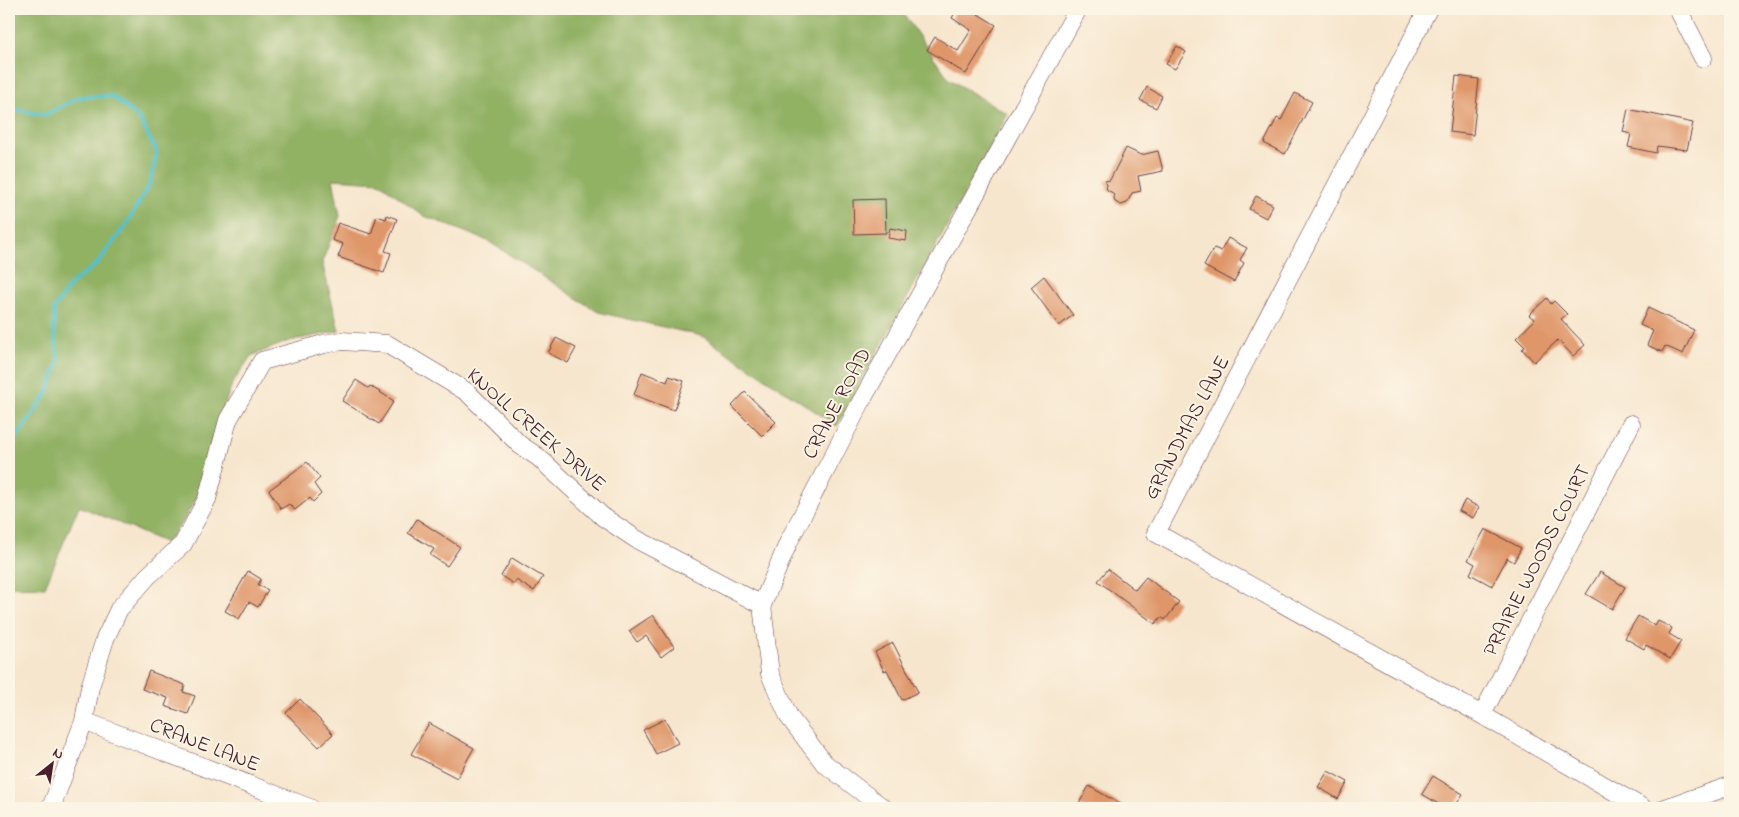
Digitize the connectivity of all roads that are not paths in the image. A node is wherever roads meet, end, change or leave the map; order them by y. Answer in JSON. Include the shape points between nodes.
{"nodes":[{"id":1,"x":1078,"y":9,"type":"edge"},
{"id":2,"x":1428,"y":9,"type":"edge"},
{"id":3,"x":1678,"y":9,"type":"edge"},
{"id":4,"x":1703,"y":58,"type":"dead end"},
{"id":5,"x":1631,"y":424,"type":"dead end"},
{"id":6,"x":762,"y":605,"type":"junction"},
{"id":7,"x":1482,"y":715,"type":"junction"},
{"id":8,"x":84,"y":721,"type":"junction"},
{"id":9,"x":1730,"y":786,"type":"edge"},
{"id":10,"x":874,"y":806,"type":"edge"},
{"id":11,"x":51,"y":808,"type":"edge"},
{"id":12,"x":310,"y":808,"type":"edge"},
{"id":13,"x":1643,"y":808,"type":"edge"},
{"id":14,"x":1665,"y":808,"type":"edge"}],
"edges":[{"from":1,"to":6,"type":"street","name":"CRANE ROAD","via":[[855,414],[789,541]]},
{"from":2,"to":7,"type":"street","name":"GRANDMAS LANE","via":[[1156,533]]},
{"from":3,"to":4,"type":"street"},
{"from":5,"to":7,"type":"street","name":"PRAIRIE WOODS COURT"},
{"from":6,"to":8,"type":"street","name":"KNOLL CREEK DRIVE","via":[[636,539],[603,517],[538,457],[520,445],[467,392],[419,363],[387,344],[342,341],[324,344],[262,361],[228,420],[208,498],[182,544],[148,576],[120,609],[90,686]]},
{"from":6,"to":10,"type":"street","name":"CRANE ROAD","via":[[770,674],[789,717],[824,763]]},
{"from":7,"to":13,"type":"street"},
{"from":8,"to":11,"type":"street","name":"KNOLL CREEK DRIVE"},
{"from":8,"to":12,"type":"street","name":"CRANE LANE"},
{"from":9,"to":14,"type":"street"}]}
